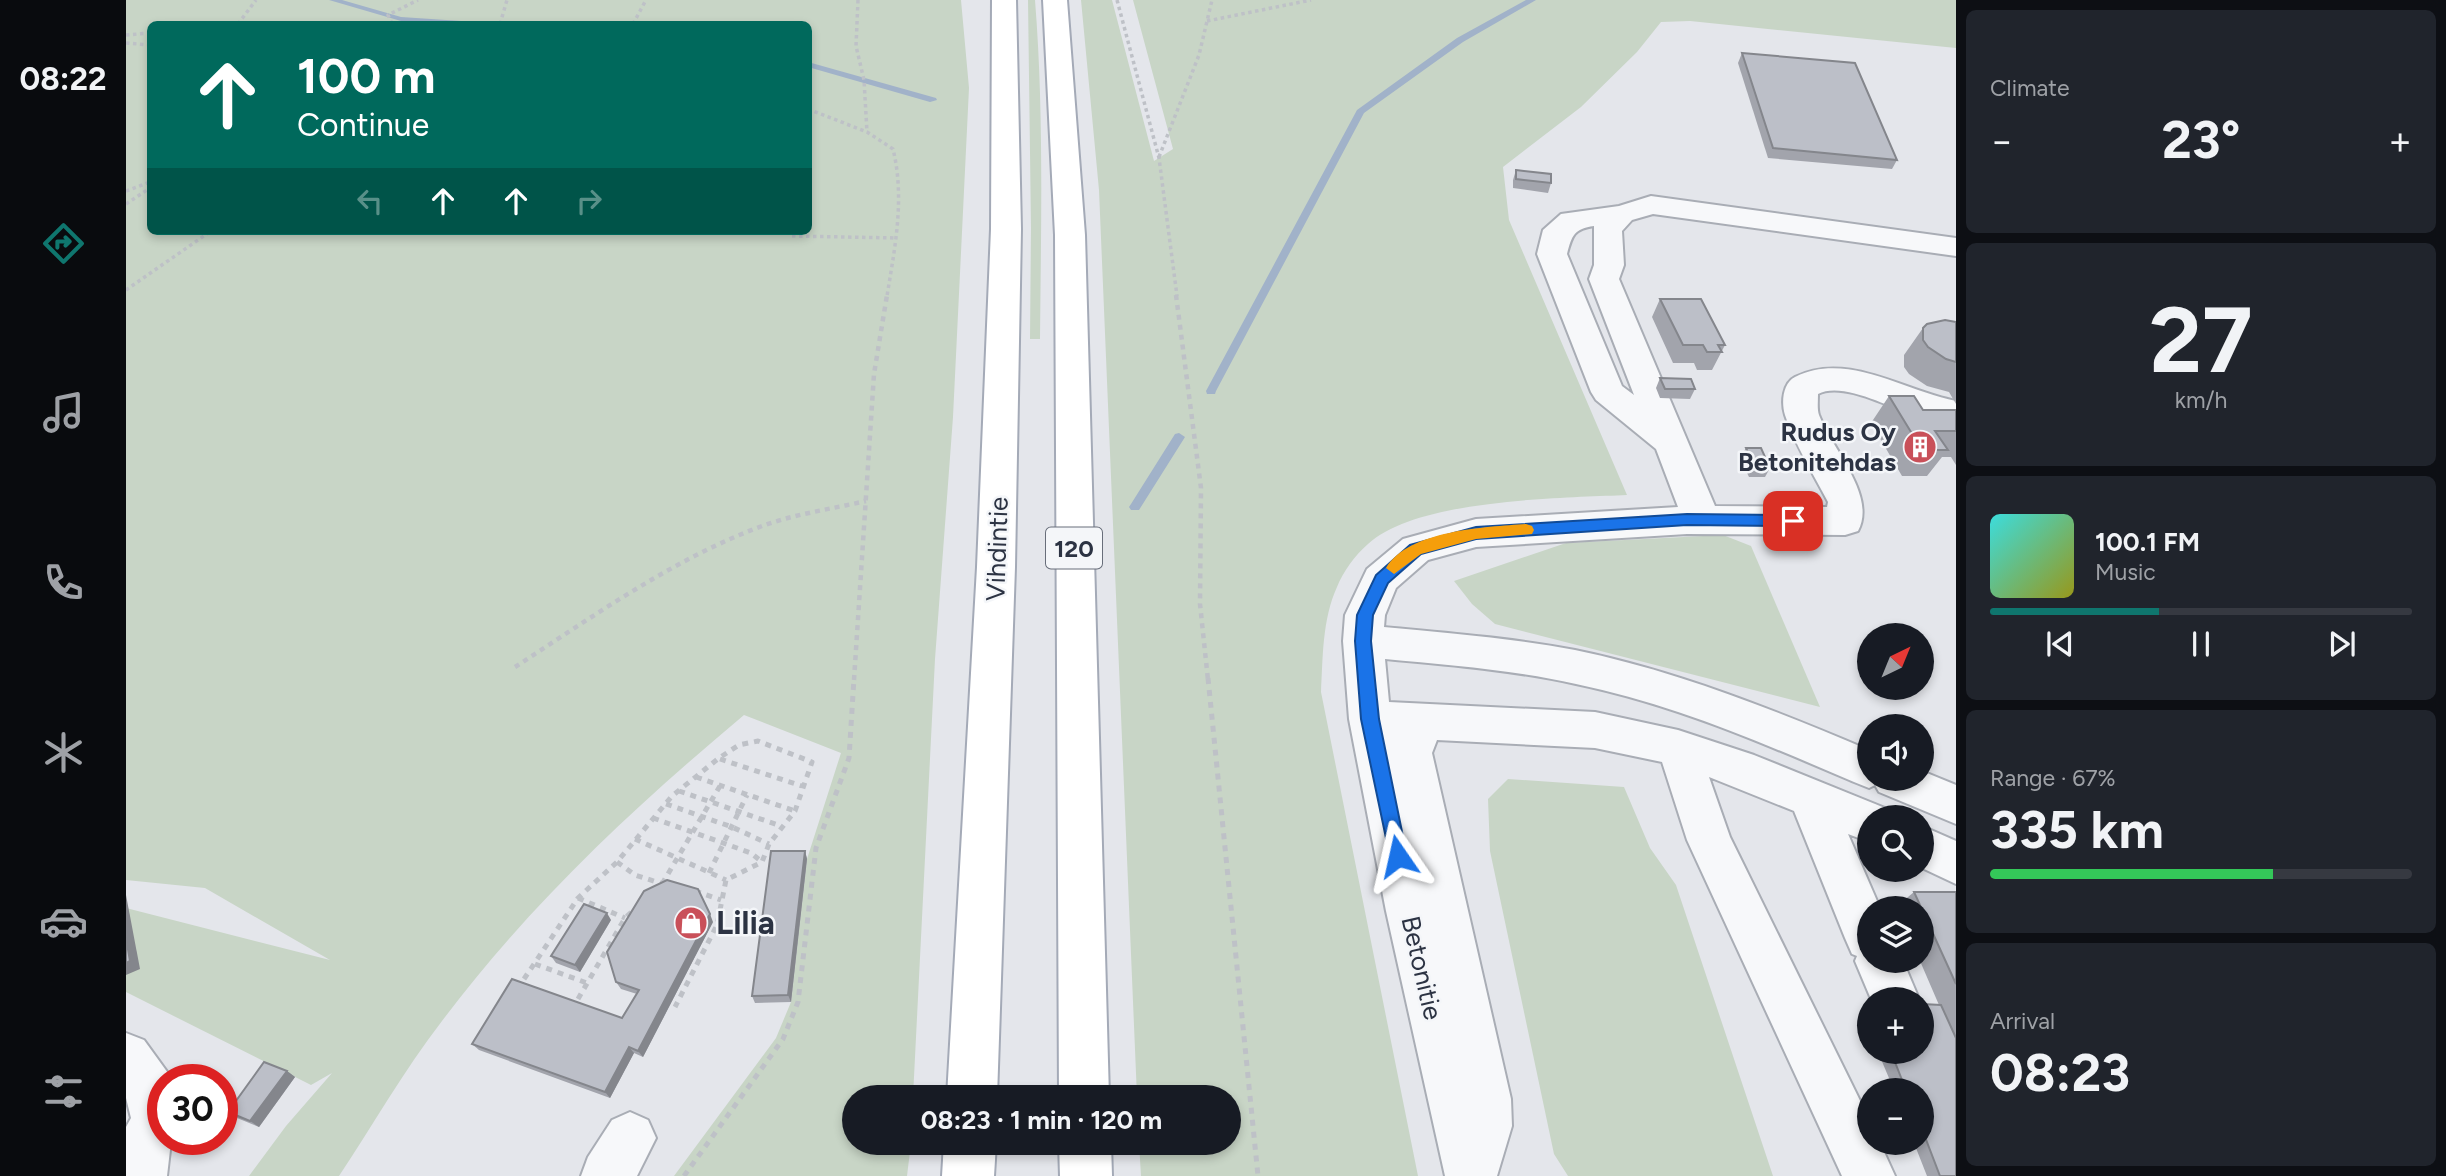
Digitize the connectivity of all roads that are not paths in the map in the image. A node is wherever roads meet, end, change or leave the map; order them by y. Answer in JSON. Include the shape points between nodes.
{"nodes":[{"id":1,"x":1004,"y":0,"type":"edge"},
{"id":2,"x":1055,"y":0,"type":"edge"},
{"id":3,"x":1622,"y":214,"type":"junction"},
{"id":4,"x":1956,"y":247,"type":"edge"},
{"id":5,"x":1956,"y":413,"type":"edge"},
{"id":6,"x":1668,"y":441,"type":"junction"},
{"id":7,"x":1694,"y":520,"type":"junction"},
{"id":8,"x":1363,"y":641,"type":"junction"},
{"id":9,"x":1370,"y":719,"type":"junction"},
{"id":10,"x":1423,"y":722,"type":"junction"},
{"id":11,"x":1678,"y":748,"type":"junction"},
{"id":12,"x":1857,"y":764,"type":"edge"},
{"id":13,"x":1923,"y":791,"type":"edge"},
{"id":14,"x":1810,"y":796,"type":"junction"},
{"id":15,"x":1956,"y":805,"type":"edge"},
{"id":16,"x":1857,"y":817,"type":"edge"},
{"id":17,"x":1934,"y":852,"type":"edge"},
{"id":18,"x":1956,"y":863,"type":"edge"},
{"id":19,"x":1857,"y":909,"type":"edge"},
{"id":20,"x":126,"y":1058,"type":"edge"},
{"id":21,"x":973,"y":1085,"type":"edge"},
{"id":22,"x":1084,"y":1085,"type":"edge"},
{"id":23,"x":969,"y":1155,"type":"edge"},
{"id":24,"x":1085,"y":1155,"type":"edge"},
{"id":25,"x":141,"y":1176,"type":"edge"},
{"id":26,"x":968,"y":1176,"type":"edge"},
{"id":27,"x":1086,"y":1176,"type":"edge"},
{"id":28,"x":1471,"y":1176,"type":"edge"},
{"id":29,"x":1869,"y":1176,"type":"edge"}],
"edges":[{"from":1,"to":21,"type":"main road","name":"Vihdintie","via":[[1006,229],[998,526]]},
{"from":2,"to":22,"type":"main road","number":"120","via":[[1070,235]]},
{"from":3,"to":4,"type":"street","via":[[1651,205]]},
{"from":3,"to":6,"type":"street","via":[[1607,229],[1609,265],[1604,279]]},
{"from":3,"to":6,"type":"street","via":[[1572,220],[1558,230],[1552,254],[1608,392]]},
{"from":5,"to":7,"type":"street","name":"Betonitie","via":[[1854,381],[1819,379],[1801,388],[1801,413],[1846,502],[1845,521]]},
{"from":6,"to":7,"type":"street"},
{"from":7,"to":8,"type":"street","name":"Betonitie","via":[[1476,533],[1416,549],[1381,579],[1365,615]]},
{"from":8,"to":9,"type":"street","name":"Betonitie"},
{"from":8,"to":12,"type":"street","via":[[1576,667],[1685,697]]},
{"from":9,"to":10,"type":"street"},
{"from":9,"to":28,"type":"street","name":"Betonitie"},
{"from":10,"to":11,"type":"street","via":[[1595,730]]},
{"from":10,"to":28,"type":"street","via":[[1411,752],[1486,1099],[1486,1126]]},
{"from":11,"to":14,"type":"street"},
{"from":11,"to":29,"type":"street","via":[[1709,840]]},
{"from":13,"to":15,"type":"street"},
{"from":14,"to":16,"type":"street"},
{"from":14,"to":19,"type":"street"},
{"from":17,"to":18,"type":"street"},
{"from":20,"to":25,"type":"street","via":[[152,1090],[155,1111]]},
{"from":23,"to":26,"type":"main road"},
{"from":24,"to":27,"type":"main road"}]}
